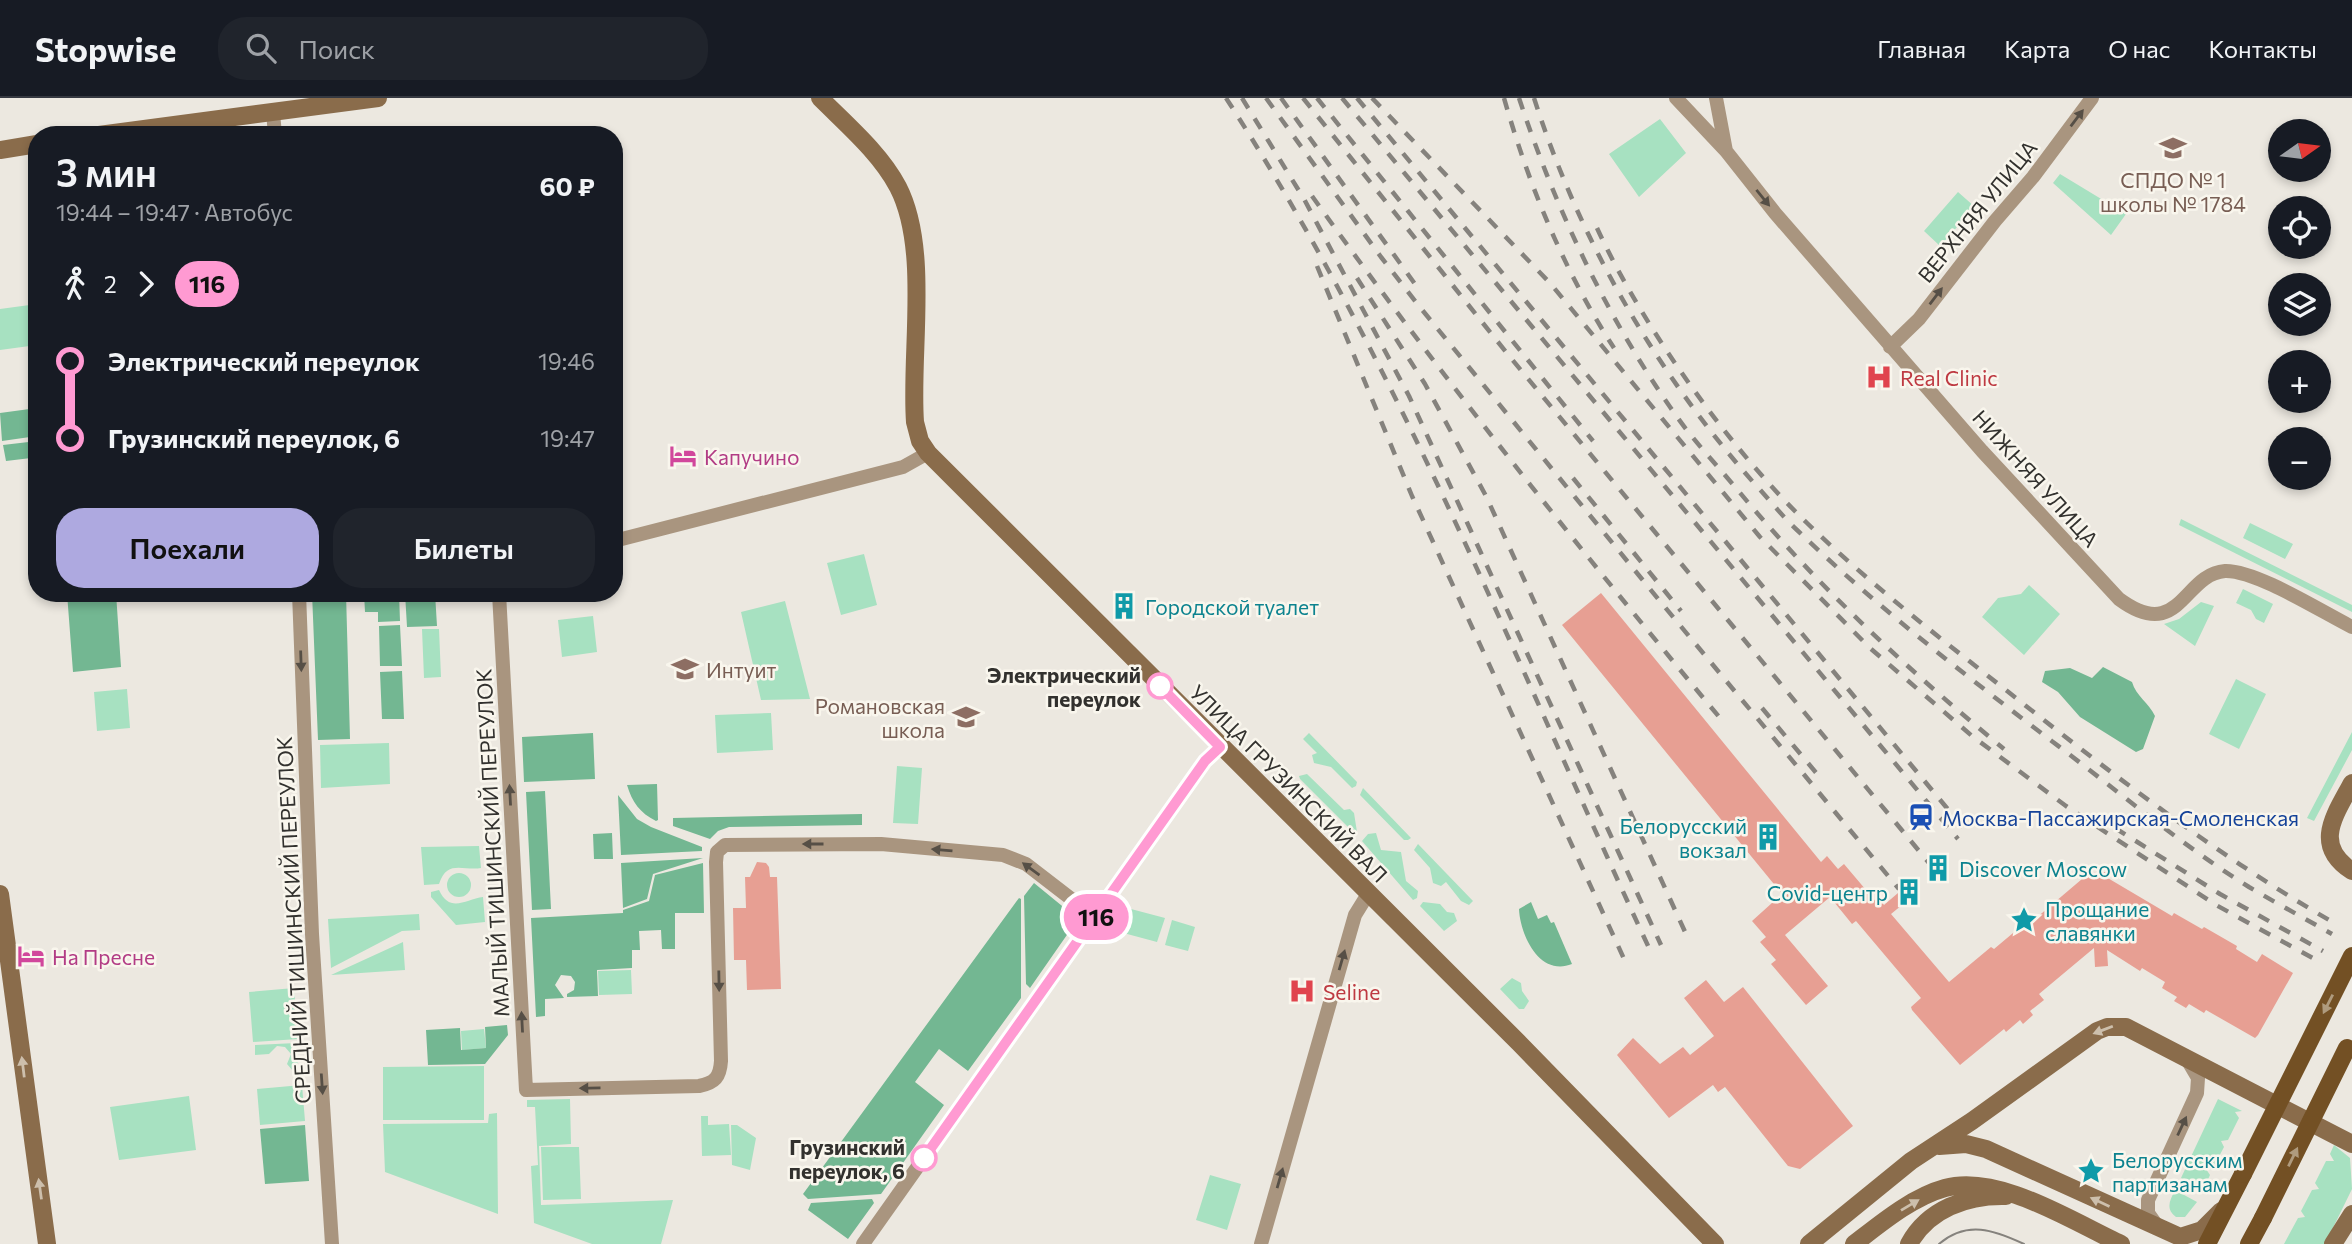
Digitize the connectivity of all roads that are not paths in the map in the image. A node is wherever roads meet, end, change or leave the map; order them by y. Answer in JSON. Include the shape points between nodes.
{"nodes":[{"id":1,"x":377,"y":98,"type":"edge"},
{"id":2,"x":820,"y":98,"type":"edge"},
{"id":3,"x":1676,"y":98,"type":"edge"},
{"id":4,"x":1716,"y":98,"type":"edge"},
{"id":5,"x":2092,"y":98,"type":"edge"},
{"id":6,"x":273,"y":112,"type":"junction"},
{"id":7,"x":167,"y":126,"type":"edge"},
{"id":8,"x":274,"y":126,"type":"edge"},
{"id":9,"x":28,"y":145,"type":"edge"},
{"id":10,"x":1725,"y":147,"type":"junction"},
{"id":11,"x":0,"y":150,"type":"edge"},
{"id":12,"x":1890,"y":347,"type":"junction"},
{"id":13,"x":928,"y":453,"type":"junction"},
{"id":14,"x":623,"y":539,"type":"edge"},
{"id":15,"x":299,"y":602,"type":"edge"},
{"id":16,"x":499,"y":602,"type":"edge"},
{"id":17,"x":2352,"y":627,"type":"edge"},
{"id":18,"x":1220,"y":747,"type":"junction"},
{"id":19,"x":2352,"y":783,"type":"edge"},
{"id":20,"x":2352,"y":871,"type":"edge"},
{"id":21,"x":0,"y":894,"type":"edge"},
{"id":22,"x":1368,"y":894,"type":"junction"},
{"id":23,"x":1096,"y":918,"type":"junction"},
{"id":24,"x":2352,"y":956,"type":"edge"},
{"id":25,"x":2352,"y":1040,"type":"edge"},
{"id":26,"x":2188,"y":1061,"type":"junction"},
{"id":27,"x":2352,"y":1144,"type":"edge"},
{"id":28,"x":1923,"y":1153,"type":"junction"},
{"id":29,"x":2016,"y":1197,"type":"junction"},
{"id":30,"x":2229,"y":1202,"type":"junction"},
{"id":31,"x":2352,"y":1214,"type":"edge"},
{"id":32,"x":2162,"y":1230,"type":"junction"},
{"id":33,"x":2338,"y":1240,"type":"edge"},
{"id":34,"x":2251,"y":1243,"type":"edge"},
{"id":35,"x":47,"y":1244,"type":"edge"},
{"id":36,"x":332,"y":1244,"type":"edge"},
{"id":37,"x":863,"y":1244,"type":"edge"},
{"id":38,"x":1261,"y":1244,"type":"edge"},
{"id":39,"x":1715,"y":1244,"type":"edge"},
{"id":40,"x":1809,"y":1244,"type":"edge"},
{"id":41,"x":1854,"y":1244,"type":"edge"},
{"id":42,"x":1909,"y":1244,"type":"edge"},
{"id":43,"x":2121,"y":1244,"type":"edge"},
{"id":44,"x":2207,"y":1244,"type":"edge"}],
"edges":[{"from":1,"to":6,"type":"main road"},
{"from":2,"to":13,"type":"main road","name":"УЛИЦА ГРУЗИНСКИЙ ВАЛ","via":[[890,174],[908,212],[915,249],[915,422]]},
{"from":3,"to":10,"type":"street","name":"НИЖНЯЯ УЛИЦА"},
{"from":4,"to":10,"type":"street"},
{"from":12,"to":5,"type":"street","name":"ВЕРХНЯЯ УЛИЦА","one_way":true,"via":[[1919,318]]},
{"from":6,"to":7,"type":"main road"},
{"from":6,"to":8,"type":"street"},
{"from":9,"to":11,"type":"main road"},
{"from":10,"to":12,"type":"street","name":"НИЖНЯЯ УЛИЦА","one_way":true},
{"from":12,"to":17,"type":"street","name":"НИЖНЯЯ УЛИЦА","via":[[2077,556],[2131,608],[2152,614],[2165,611],[2181,603],[2213,573],[2228,571],[2277,588]]},
{"from":13,"to":14,"type":"street","via":[[903,467]]},
{"from":13,"to":18,"type":"main road","name":"УЛИЦА ГРУЗИНСКИЙ ВАЛ"},
{"from":15,"to":36,"type":"street","name":"СРЕДНИЙ ТИШИНСКИЙ ПЕРЕУЛОК","one_way":true,"via":[[312,934]]},
{"from":23,"to":16,"type":"street","name":"МАЛЫЙ ТИШИНСКИЙ ПЕРЕУЛОК","one_way":true,"via":[[1026,864],[1003,855],[881,845],[725,845],[717,852],[716,862],[721,1061],[717,1078],[699,1086],[526,1090]]},
{"from":18,"to":22,"type":"main road","name":"УЛИЦА ГРУЗИНСКИЙ ВАЛ"},
{"from":18,"to":23,"type":"street","via":[[1205,761]]},
{"from":19,"to":20,"type":"main road","via":[[2329,834],[2335,856]]},
{"from":35,"to":21,"type":"main road","one_way":true},
{"from":38,"to":22,"type":"street","one_way":true,"via":[[1353,923]]},
{"from":22,"to":39,"type":"main road","name":"УЛИЦА ГРУЗИНСКИЙ ВАЛ"},
{"from":23,"to":37,"type":"street"},
{"from":24,"to":30,"type":"main road","one_way":true,"bridge":true},
{"from":34,"to":25,"type":"main road","one_way":true,"bridge":true},
{"from":26,"to":27,"type":"main road"},
{"from":26,"to":28,"type":"main road","one_way":true,"via":[[2126,1027],[2107,1027]]},
{"from":32,"to":26,"type":"street","one_way":true,"via":[[2147,1207],[2197,1093],[2198,1078]]},
{"from":32,"to":28,"type":"main road","one_way":true,"via":[[1978,1146],[1948,1144]]},
{"from":28,"to":40,"type":"main road"},
{"from":41,"to":29,"type":"main road","one_way":true,"via":[[1900,1211],[1946,1188],[1981,1185]]},
{"from":29,"to":42,"type":"main road","via":[[1982,1198],[1945,1209],[1923,1225]]},
{"from":29,"to":43,"type":"main road"},
{"from":30,"to":32,"type":"main road","via":[[2196,1234],[2180,1237]]},
{"from":30,"to":44,"type":"main road"},
{"from":31,"to":33,"type":"main road"}]}
